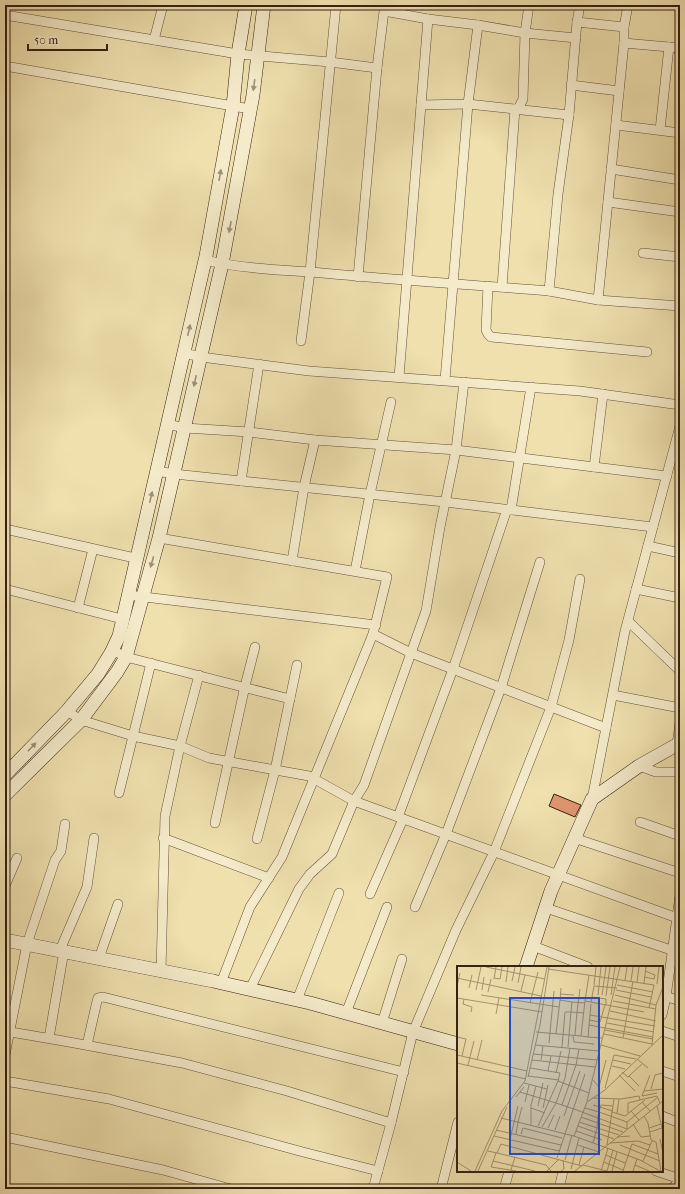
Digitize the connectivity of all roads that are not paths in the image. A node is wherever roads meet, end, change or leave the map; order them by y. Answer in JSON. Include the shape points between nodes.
{"nodes":[{"id":1,"x":163,"y":5,"type":"edge"},
{"id":2,"x":246,"y":5,"type":"edge"},
{"id":3,"x":264,"y":5,"type":"edge"},
{"id":4,"x":336,"y":5,"type":"edge"},
{"id":5,"x":529,"y":5,"type":"edge"},
{"id":6,"x":580,"y":5,"type":"edge"},
{"id":7,"x":628,"y":5,"type":"edge"},
{"id":8,"x":384,"y":8,"type":"edge"},
{"id":9,"x":5,"y":15,"type":"edge"},
{"id":10,"x":428,"y":19,"type":"junction"},
{"id":11,"x":577,"y":22,"type":"junction"},
{"id":12,"x":478,"y":25,"type":"junction"},
{"id":13,"x":624,"y":27,"type":"junction"},
{"id":14,"x":525,"y":33,"type":"junction"},
{"id":15,"x":576,"y":38,"type":"junction"},
{"id":16,"x":154,"y":40,"type":"junction"},
{"id":17,"x":624,"y":43,"type":"junction"},
{"id":18,"x":669,"y":47,"type":"junction"},
{"id":19,"x":680,"y":48,"type":"edge"},
{"id":20,"x":238,"y":54,"type":"junction"},
{"id":21,"x":259,"y":55,"type":"junction"},
{"id":22,"x":330,"y":62,"type":"junction"},
{"id":23,"x":5,"y":66,"type":"edge"},
{"id":24,"x":377,"y":68,"type":"junction"},
{"id":25,"x":571,"y":85,"type":"junction"},
{"id":26,"x":619,"y":91,"type":"junction"},
{"id":27,"x":468,"y":104,"type":"junction"},
{"id":28,"x":420,"y":105,"type":"junction"},
{"id":29,"x":233,"y":106,"type":"junction"},
{"id":30,"x":250,"y":109,"type":"junction"},
{"id":31,"x":517,"y":109,"type":"junction"},
{"id":32,"x":569,"y":115,"type":"junction"},
{"id":33,"x":616,"y":125,"type":"junction"},
{"id":34,"x":660,"y":130,"type":"junction"},
{"id":35,"x":680,"y":133,"type":"edge"},
{"id":36,"x":611,"y":169,"type":"junction"},
{"id":37,"x":680,"y":180,"type":"edge"},
{"id":38,"x":608,"y":202,"type":"junction"},
{"id":39,"x":215,"y":204,"type":"junction"},
{"id":40,"x":234,"y":207,"type":"junction"},
{"id":41,"x":680,"y":212,"type":"edge"},
{"id":42,"x":643,"y":253,"type":"dead end"},
{"id":43,"x":680,"y":256,"type":"edge"},
{"id":44,"x":205,"y":260,"type":"junction"},
{"id":45,"x":222,"y":264,"type":"junction"},
{"id":46,"x":310,"y":272,"type":"junction"},
{"id":47,"x":358,"y":276,"type":"junction"},
{"id":48,"x":407,"y":281,"type":"junction"},
{"id":49,"x":453,"y":284,"type":"junction"},
{"id":50,"x":488,"y":286,"type":"junction"},
{"id":51,"x":502,"y":287,"type":"junction"},
{"id":52,"x":549,"y":290,"type":"junction"},
{"id":53,"x":598,"y":300,"type":"junction"},
{"id":54,"x":680,"y":306,"type":"edge"},
{"id":55,"x":301,"y":340,"type":"dead end"},
{"id":56,"x":647,"y":352,"type":"dead end"},
{"id":57,"x":184,"y":353,"type":"junction"},
{"id":58,"x":201,"y":357,"type":"junction"},
{"id":59,"x":259,"y":364,"type":"junction"},
{"id":60,"x":399,"y":377,"type":"junction"},
{"id":61,"x":446,"y":380,"type":"junction"},
{"id":62,"x":464,"y":382,"type":"junction"},
{"id":63,"x":531,"y":387,"type":"junction"},
{"id":64,"x":603,"y":394,"type":"junction"},
{"id":65,"x":391,"y":402,"type":"dead end"},
{"id":66,"x":680,"y":405,"type":"edge"},
{"id":67,"x":167,"y":424,"type":"junction"},
{"id":68,"x":680,"y":426,"type":"edge"},
{"id":69,"x":185,"y":428,"type":"junction"},
{"id":70,"x":249,"y":432,"type":"junction"},
{"id":71,"x":315,"y":440,"type":"junction"},
{"id":72,"x":380,"y":445,"type":"junction"},
{"id":73,"x":456,"y":450,"type":"junction"},
{"id":74,"x":520,"y":458,"type":"junction"},
{"id":75,"x":594,"y":467,"type":"junction"},
{"id":76,"x":157,"y":471,"type":"junction"},
{"id":77,"x":174,"y":474,"type":"junction"},
{"id":78,"x":667,"y":476,"type":"junction"},
{"id":79,"x":241,"y":481,"type":"junction"},
{"id":80,"x":304,"y":487,"type":"junction"},
{"id":81,"x":370,"y":494,"type":"junction"},
{"id":82,"x":445,"y":502,"type":"junction"},
{"id":83,"x":509,"y":510,"type":"junction"},
{"id":84,"x":146,"y":520,"type":"junction"},
{"id":85,"x":162,"y":523,"type":"junction"},
{"id":86,"x":653,"y":527,"type":"junction"},
{"id":87,"x":5,"y":529,"type":"edge"},
{"id":88,"x":159,"y":538,"type":"junction"},
{"id":89,"x":648,"y":546,"type":"junction"},
{"id":90,"x":93,"y":549,"type":"junction"},
{"id":91,"x":680,"y":554,"type":"edge"},
{"id":92,"x":136,"y":558,"type":"junction"},
{"id":93,"x":292,"y":561,"type":"junction"},
{"id":94,"x":540,"y":562,"type":"dead end"},
{"id":95,"x":355,"y":571,"type":"junction"},
{"id":96,"x":580,"y":579,"type":"dead end"},
{"id":97,"x":5,"y":589,"type":"edge"},
{"id":98,"x":636,"y":589,"type":"junction"},
{"id":99,"x":128,"y":595,"type":"junction"},
{"id":100,"x":142,"y":597,"type":"junction"},
{"id":101,"x":680,"y":598,"type":"edge"},
{"id":102,"x":78,"y":608,"type":"junction"},
{"id":103,"x":122,"y":619,"type":"junction"},
{"id":104,"x":628,"y":621,"type":"junction"},
{"id":105,"x":375,"y":629,"type":"junction"},
{"id":106,"x":255,"y":647,"type":"dead end"},
{"id":107,"x":112,"y":650,"type":"junction"},
{"id":108,"x":411,"y":653,"type":"junction"},
{"id":109,"x":126,"y":657,"type":"junction"},
{"id":110,"x":151,"y":663,"type":"junction"},
{"id":111,"x":297,"y":665,"type":"dead end"},
{"id":112,"x":453,"y":669,"type":"junction"},
{"id":113,"x":680,"y":671,"type":"edge"},
{"id":114,"x":199,"y":675,"type":"junction"},
{"id":115,"x":245,"y":686,"type":"junction"},
{"id":116,"x":501,"y":688,"type":"junction"},
{"id":117,"x":612,"y":694,"type":"junction"},
{"id":118,"x":290,"y":699,"type":"junction"},
{"id":119,"x":551,"y":707,"type":"junction"},
{"id":120,"x":680,"y":708,"type":"edge"},
{"id":121,"x":66,"y":711,"type":"junction"},
{"id":122,"x":81,"y":720,"type":"junction"},
{"id":123,"x":680,"y":722,"type":"edge"},
{"id":124,"x":606,"y":728,"type":"junction"},
{"id":125,"x":133,"y":736,"type":"junction"},
{"id":126,"x":678,"y":744,"type":"edge"},
{"id":127,"x":180,"y":746,"type":"junction"},
{"id":128,"x":229,"y":762,"type":"junction"},
{"id":129,"x":639,"y":766,"type":"junction"},
{"id":130,"x":275,"y":770,"type":"junction"},
{"id":131,"x":680,"y":772,"type":"edge"},
{"id":132,"x":5,"y":775,"type":"edge"},
{"id":133,"x":314,"y":779,"type":"junction"},
{"id":134,"x":119,"y":793,"type":"dead end"},
{"id":135,"x":5,"y":795,"type":"edge"},
{"id":136,"x":592,"y":799,"type":"junction"},
{"id":137,"x":354,"y":801,"type":"junction"},
{"id":138,"x":400,"y":818,"type":"junction"},
{"id":139,"x":640,"y":822,"type":"dead end"},
{"id":140,"x":215,"y":823,"type":"dead end"},
{"id":141,"x":65,"y":824,"type":"dead end"},
{"id":142,"x":446,"y":834,"type":"junction"},
{"id":143,"x":680,"y":836,"type":"edge"},
{"id":144,"x":94,"y":838,"type":"dead end"},
{"id":145,"x":163,"y":838,"type":"junction"},
{"id":146,"x":574,"y":838,"type":"junction"},
{"id":147,"x":257,"y":839,"type":"dead end"},
{"id":148,"x":494,"y":852,"type":"junction"},
{"id":149,"x":17,"y":858,"type":"dead end"},
{"id":150,"x":680,"y":873,"type":"edge"},
{"id":151,"x":558,"y":875,"type":"junction"},
{"id":152,"x":269,"y":878,"type":"junction"},
{"id":153,"x":5,"y":886,"type":"edge"},
{"id":154,"x":339,"y":893,"type":"dead end"},
{"id":155,"x":370,"y":894,"type":"dead end"},
{"id":156,"x":680,"y":896,"type":"edge"},
{"id":157,"x":118,"y":904,"type":"dead end"},
{"id":158,"x":388,"y":907,"type":"dead end"},
{"id":159,"x":415,"y":907,"type":"dead end"},
{"id":160,"x":546,"y":908,"type":"junction"},
{"id":161,"x":678,"y":919,"type":"edge"},
{"id":162,"x":5,"y":940,"type":"edge"},
{"id":163,"x":27,"y":944,"type":"junction"},
{"id":164,"x":533,"y":946,"type":"junction"},
{"id":165,"x":62,"y":951,"type":"junction"},
{"id":166,"x":676,"y":952,"type":"edge"},
{"id":167,"x":99,"y":958,"type":"junction"},
{"id":168,"x":402,"y":959,"type":"dead end"},
{"id":169,"x":526,"y":966,"type":"edge"},
{"id":170,"x":585,"y":966,"type":"edge"},
{"id":171,"x":161,"y":970,"type":"junction"},
{"id":172,"x":221,"y":983,"type":"junction"},
{"id":173,"x":250,"y":989,"type":"junction"},
{"id":174,"x":664,"y":996,"type":"edge"},
{"id":175,"x":297,"y":1000,"type":"junction"},
{"id":176,"x":680,"y":1001,"type":"edge"},
{"id":177,"x":346,"y":1013,"type":"junction"},
{"id":178,"x":382,"y":1023,"type":"junction"},
{"id":179,"x":663,"y":1031,"type":"edge"},
{"id":180,"x":8,"y":1032,"type":"edge"},
{"id":181,"x":413,"y":1032,"type":"junction"},
{"id":182,"x":680,"y":1037,"type":"edge"},
{"id":183,"x":49,"y":1038,"type":"junction"},
{"id":184,"x":457,"y":1044,"type":"edge"},
{"id":185,"x":87,"y":1045,"type":"junction"},
{"id":186,"x":5,"y":1055,"type":"edge"},
{"id":187,"x":663,"y":1071,"type":"edge"},
{"id":188,"x":404,"y":1072,"type":"junction"},
{"id":189,"x":680,"y":1077,"type":"edge"},
{"id":190,"x":5,"y":1081,"type":"edge"},
{"id":191,"x":663,"y":1116,"type":"edge"},
{"id":192,"x":391,"y":1123,"type":"junction"},
{"id":193,"x":680,"y":1123,"type":"edge"},
{"id":194,"x":457,"y":1126,"type":"edge"},
{"id":195,"x":5,"y":1137,"type":"edge"},
{"id":196,"x":378,"y":1171,"type":"junction"},
{"id":197,"x":509,"y":1172,"type":"edge"},
{"id":198,"x":563,"y":1172,"type":"edge"},
{"id":199,"x":659,"y":1172,"type":"edge"},
{"id":200,"x":680,"y":1180,"type":"edge"},
{"id":201,"x":232,"y":1189,"type":"edge"},
{"id":202,"x":373,"y":1189,"type":"edge"},
{"id":203,"x":441,"y":1189,"type":"edge"},
{"id":204,"x":504,"y":1189,"type":"edge"},
{"id":205,"x":558,"y":1189,"type":"edge"},
{"id":206,"x":670,"y":1189,"type":"edge"}],
"edges":[{"from":1,"to":16,"type":"street"},
{"from":2,"to":20,"type":"main road"},
{"from":3,"to":21,"type":"main road"},
{"from":4,"to":22,"type":"street"},
{"from":5,"to":14,"type":"street"},
{"from":6,"to":11,"type":"street"},
{"from":7,"to":13,"type":"street"},
{"from":8,"to":10,"type":"street"},
{"from":8,"to":24,"type":"street"},
{"from":9,"to":16,"type":"street"},
{"from":10,"to":12,"type":"street"},
{"from":10,"to":28,"type":"street"},
{"from":11,"to":13,"type":"street"},
{"from":11,"to":15,"type":"street"},
{"from":12,"to":14,"type":"street"},
{"from":12,"to":27,"type":"street"},
{"from":13,"to":17,"type":"street"},
{"from":14,"to":15,"type":"street"},
{"from":14,"to":31,"type":"street","via":[[523,99]]},
{"from":15,"to":25,"type":"street"},
{"from":16,"to":20,"type":"street"},
{"from":17,"to":18,"type":"street"},
{"from":17,"to":26,"type":"street"},
{"from":18,"to":19,"type":"street"},
{"from":18,"to":34,"type":"street"},
{"from":20,"to":21,"type":"street"},
{"from":20,"to":29,"type":"main road"},
{"from":21,"to":22,"type":"street"},
{"from":21,"to":30,"type":"main road","one_way":true},
{"from":22,"to":24,"type":"street"},
{"from":22,"to":46,"type":"street"},
{"from":23,"to":29,"type":"street"},
{"from":24,"to":47,"type":"street"},
{"from":25,"to":26,"type":"street"},
{"from":25,"to":32,"type":"street"},
{"from":26,"to":33,"type":"street"},
{"from":27,"to":28,"type":"street"},
{"from":27,"to":31,"type":"street"},
{"from":27,"to":49,"type":"street"},
{"from":28,"to":48,"type":"street"},
{"from":29,"to":30,"type":"street"},
{"from":39,"to":29,"type":"main road","one_way":true},
{"from":30,"to":40,"type":"main road"},
{"from":31,"to":32,"type":"street"},
{"from":31,"to":51,"type":"street"},
{"from":32,"to":52,"type":"street"},
{"from":33,"to":34,"type":"street"},
{"from":33,"to":36,"type":"street"},
{"from":34,"to":35,"type":"street"},
{"from":36,"to":37,"type":"street"},
{"from":36,"to":38,"type":"street"},
{"from":38,"to":41,"type":"street"},
{"from":38,"to":53,"type":"street"},
{"from":39,"to":40,"type":"main road"},
{"from":39,"to":44,"type":"main road"},
{"from":40,"to":45,"type":"main road","one_way":true},
{"from":42,"to":43,"type":"street"},
{"from":44,"to":45,"type":"street"},
{"from":57,"to":44,"type":"main road","one_way":true},
{"from":45,"to":46,"type":"street"},
{"from":45,"to":58,"type":"main road"},
{"from":46,"to":47,"type":"street"},
{"from":46,"to":55,"type":"street"},
{"from":47,"to":48,"type":"street"},
{"from":48,"to":49,"type":"street"},
{"from":48,"to":60,"type":"street"},
{"from":49,"to":50,"type":"street"},
{"from":49,"to":61,"type":"street"},
{"from":50,"to":51,"type":"street"},
{"from":50,"to":56,"type":"street","via":[[486,330],[490,337]]},
{"from":51,"to":52,"type":"street"},
{"from":52,"to":53,"type":"street"},
{"from":53,"to":54,"type":"street"},
{"from":57,"to":58,"type":"street"},
{"from":57,"to":67,"type":"main road"},
{"from":58,"to":59,"type":"street"},
{"from":58,"to":69,"type":"main road","one_way":true},
{"from":59,"to":60,"type":"street","via":[[309,371]]},
{"from":59,"to":70,"type":"street"},
{"from":60,"to":61,"type":"street"},
{"from":61,"to":62,"type":"street"},
{"from":62,"to":63,"type":"street"},
{"from":62,"to":73,"type":"street"},
{"from":63,"to":64,"type":"street"},
{"from":63,"to":74,"type":"street"},
{"from":64,"to":66,"type":"street"},
{"from":64,"to":75,"type":"street"},
{"from":65,"to":72,"type":"street"},
{"from":67,"to":69,"type":"street"},
{"from":67,"to":76,"type":"main road"},
{"from":68,"to":78,"type":"street"},
{"from":69,"to":70,"type":"street"},
{"from":69,"to":77,"type":"main road"},
{"from":70,"to":71,"type":"street"},
{"from":70,"to":79,"type":"street"},
{"from":71,"to":72,"type":"street"},
{"from":71,"to":80,"type":"street"},
{"from":72,"to":73,"type":"street"},
{"from":72,"to":81,"type":"street"},
{"from":73,"to":74,"type":"street"},
{"from":73,"to":82,"type":"street"},
{"from":74,"to":75,"type":"street"},
{"from":74,"to":83,"type":"street"},
{"from":75,"to":78,"type":"street"},
{"from":76,"to":77,"type":"street"},
{"from":84,"to":76,"type":"main road","one_way":true},
{"from":77,"to":79,"type":"street"},
{"from":77,"to":85,"type":"main road"},
{"from":78,"to":86,"type":"street"},
{"from":79,"to":80,"type":"street"},
{"from":80,"to":81,"type":"street"},
{"from":80,"to":93,"type":"street"},
{"from":81,"to":82,"type":"street"},
{"from":81,"to":95,"type":"street"},
{"from":82,"to":83,"type":"street"},
{"from":82,"to":108,"type":"street","via":[[426,611]]},
{"from":83,"to":86,"type":"street"},
{"from":83,"to":112,"type":"street"},
{"from":84,"to":85,"type":"main road"},
{"from":84,"to":92,"type":"main road"},
{"from":85,"to":88,"type":"main road"},
{"from":86,"to":89,"type":"street"},
{"from":87,"to":90,"type":"street"},
{"from":88,"to":93,"type":"street"},
{"from":88,"to":100,"type":"main road","one_way":true},
{"from":89,"to":91,"type":"street"},
{"from":89,"to":98,"type":"street"},
{"from":90,"to":92,"type":"street"},
{"from":90,"to":102,"type":"street"},
{"from":92,"to":99,"type":"main road"},
{"from":93,"to":95,"type":"street"},
{"from":94,"to":116,"type":"street"},
{"from":95,"to":105,"type":"street","via":[[387,577]]},
{"from":96,"to":119,"type":"street","via":[[569,640]]},
{"from":97,"to":102,"type":"street"},
{"from":98,"to":101,"type":"street"},
{"from":98,"to":104,"type":"street"},
{"from":99,"to":100,"type":"street"},
{"from":99,"to":103,"type":"main road"},
{"from":100,"to":105,"type":"street"},
{"from":100,"to":109,"type":"main road"},
{"from":102,"to":103,"type":"street"},
{"from":103,"to":107,"type":"main road","via":[[119,636]]},
{"from":104,"to":113,"type":"street"},
{"from":104,"to":117,"type":"street"},
{"from":105,"to":108,"type":"street"},
{"from":105,"to":133,"type":"street"},
{"from":106,"to":115,"type":"street"},
{"from":107,"to":109,"type":"street"},
{"from":107,"to":121,"type":"main road","via":[[98,674]]},
{"from":108,"to":112,"type":"street"},
{"from":108,"to":137,"type":"street","via":[[364,785]]},
{"from":109,"to":110,"type":"street"},
{"from":109,"to":122,"type":"main road"},
{"from":110,"to":114,"type":"street"},
{"from":110,"to":125,"type":"street"},
{"from":111,"to":118,"type":"street"},
{"from":112,"to":116,"type":"street"},
{"from":112,"to":138,"type":"street"},
{"from":114,"to":115,"type":"street"},
{"from":114,"to":127,"type":"street"},
{"from":115,"to":118,"type":"street"},
{"from":115,"to":128,"type":"street"},
{"from":116,"to":119,"type":"street"},
{"from":116,"to":142,"type":"street"},
{"from":117,"to":120,"type":"street"},
{"from":117,"to":124,"type":"street"},
{"from":118,"to":130,"type":"street"},
{"from":119,"to":124,"type":"street"},
{"from":119,"to":148,"type":"street"},
{"from":121,"to":122,"type":"street"},
{"from":132,"to":121,"type":"main road","one_way":true},
{"from":122,"to":125,"type":"street"},
{"from":122,"to":135,"type":"main road"},
{"from":123,"to":126,"type":"street"},
{"from":124,"to":136,"type":"street"},
{"from":125,"to":127,"type":"street"},
{"from":125,"to":134,"type":"street"},
{"from":126,"to":129,"type":"main road"},
{"from":127,"to":128,"type":"street","via":[[209,758]]},
{"from":127,"to":145,"type":"street","via":[[165,816]]},
{"from":128,"to":130,"type":"street"},
{"from":128,"to":140,"type":"street"},
{"from":129,"to":131,"type":"street","via":[[656,772]]},
{"from":129,"to":136,"type":"main road"},
{"from":130,"to":133,"type":"street"},
{"from":130,"to":147,"type":"street"},
{"from":133,"to":137,"type":"street"},
{"from":133,"to":152,"type":"street","via":[[282,857]]},
{"from":136,"to":146,"type":"main road"},
{"from":137,"to":138,"type":"street"},
{"from":137,"to":173,"type":"street","via":[[332,854],[298,889]]},
{"from":138,"to":142,"type":"street"},
{"from":138,"to":155,"type":"street"},
{"from":139,"to":143,"type":"street"},
{"from":141,"to":163,"type":"street","via":[[61,851],[55,860]]},
{"from":142,"to":148,"type":"street"},
{"from":142,"to":159,"type":"street"},
{"from":144,"to":165,"type":"street","via":[[87,887]]},
{"from":145,"to":152,"type":"street"},
{"from":145,"to":171,"type":"street"},
{"from":146,"to":150,"type":"street"},
{"from":146,"to":151,"type":"main road"},
{"from":148,"to":151,"type":"street"},
{"from":148,"to":181,"type":"street","via":[[456,930]]},
{"from":149,"to":153,"type":"street"},
{"from":151,"to":160,"type":"main road"},
{"from":151,"to":161,"type":"street"},
{"from":152,"to":172,"type":"street","via":[[250,907]]},
{"from":154,"to":175,"type":"street"},
{"from":156,"to":161,"type":"street"},
{"from":157,"to":167,"type":"street"},
{"from":158,"to":177,"type":"street"},
{"from":160,"to":164,"type":"main road"},
{"from":160,"to":166,"type":"street"},
{"from":161,"to":166,"type":"street"},
{"from":162,"to":163,"type":"main road"},
{"from":163,"to":165,"type":"main road"},
{"from":163,"to":180,"type":"street"},
{"from":164,"to":169,"type":"main road"},
{"from":164,"to":170,"type":"street"},
{"from":165,"to":167,"type":"main road"},
{"from":165,"to":183,"type":"street"},
{"from":166,"to":174,"type":"street"},
{"from":167,"to":171,"type":"main road"},
{"from":168,"to":178,"type":"street"},
{"from":171,"to":172,"type":"main road"},
{"from":172,"to":173,"type":"main road"},
{"from":173,"to":175,"type":"main road"},
{"from":174,"to":176,"type":"street"},
{"from":175,"to":177,"type":"main road"},
{"from":177,"to":178,"type":"main road"},
{"from":178,"to":181,"type":"main road"},
{"from":179,"to":182,"type":"street"},
{"from":180,"to":183,"type":"street"},
{"from":180,"to":186,"type":"street"},
{"from":181,"to":184,"type":"main road"},
{"from":181,"to":188,"type":"street"},
{"from":183,"to":185,"type":"street"},
{"from":185,"to":188,"type":"street","via":[[97,1001],[103,997]]},
{"from":185,"to":192,"type":"street","via":[[182,1063],[287,1091]]},
{"from":187,"to":189,"type":"street"},
{"from":188,"to":192,"type":"street"},
{"from":190,"to":196,"type":"street","via":[[109,1099]]},
{"from":191,"to":193,"type":"street"},
{"from":192,"to":196,"type":"street"},
{"from":194,"to":203,"type":"street"},
{"from":195,"to":201,"type":"street","via":[[163,1170]]},
{"from":196,"to":202,"type":"street"},
{"from":197,"to":204,"type":"street"},
{"from":198,"to":205,"type":"street"},
{"from":199,"to":200,"type":"street"},
{"from":200,"to":206,"type":"street"}]}
